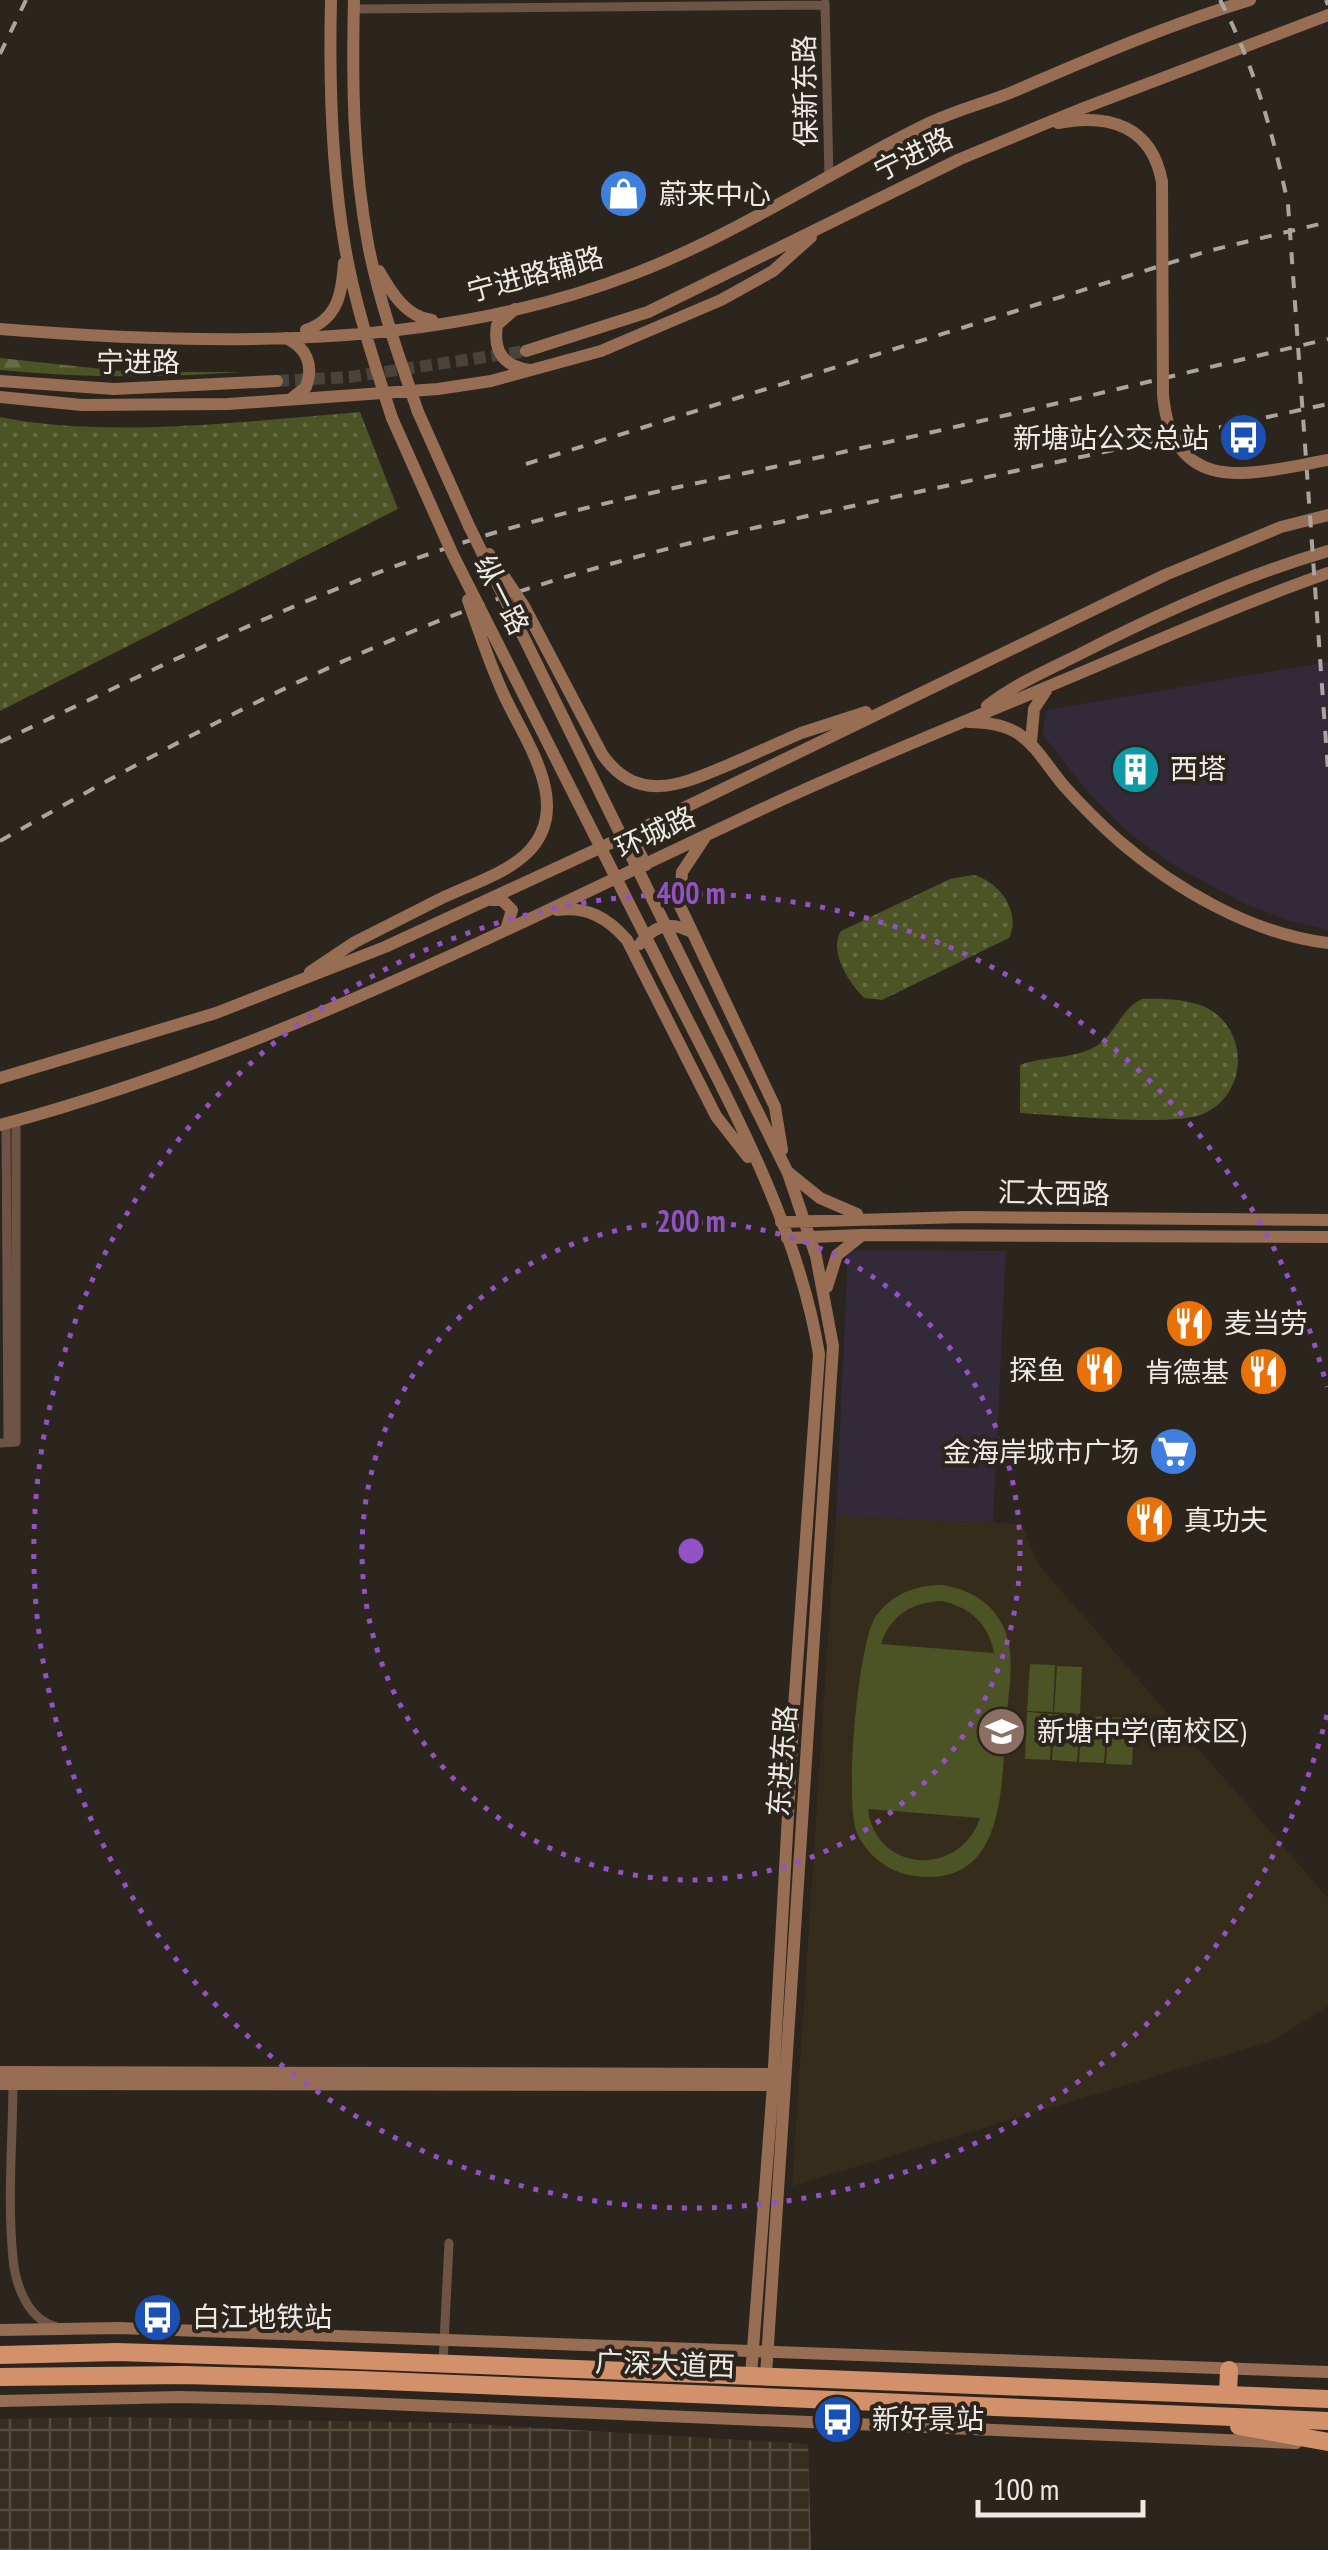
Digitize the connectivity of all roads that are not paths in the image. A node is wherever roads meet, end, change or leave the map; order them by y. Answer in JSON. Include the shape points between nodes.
{"nodes":[{"id":1,"x":331,"y":0,"type":"edge"},
{"id":2,"x":1250,"y":0,"type":"edge"},
{"id":3,"x":825,"y":2,"type":"edge"},
{"id":4,"x":355,"y":3,"type":"edge"},
{"id":5,"x":1328,"y":15,"type":"edge"},
{"id":6,"x":1026,"y":130,"type":"junction"},
{"id":7,"x":829,"y":177,"type":"junction"},
{"id":8,"x":823,"y":227,"type":"junction"},
{"id":9,"x":368,"y":246,"type":"junction"},
{"id":10,"x":346,"y":250,"type":"junction"},
{"id":11,"x":517,"y":308,"type":"junction"},
{"id":12,"x":451,"y":322,"type":"junction"},
{"id":13,"x":390,"y":328,"type":"junction"},
{"id":14,"x":0,"y":329,"type":"edge"},
{"id":15,"x":365,"y":331,"type":"junction"},
{"id":16,"x":281,"y":337,"type":"junction"},
{"id":17,"x":526,"y":351,"type":"tunnel mouth"},
{"id":18,"x":532,"y":370,"type":"junction"},
{"id":19,"x":0,"y":381,"type":"edge"},
{"id":20,"x":277,"y":382,"type":"tunnel mouth"},
{"id":21,"x":411,"y":390,"type":"junction"},
{"id":22,"x":384,"y":392,"type":"junction"},
{"id":23,"x":0,"y":397,"type":"edge"},
{"id":24,"x":284,"y":401,"type":"junction"},
{"id":25,"x":1328,"y":460,"type":"edge"},
{"id":26,"x":1328,"y":515,"type":"edge"},
{"id":27,"x":469,"y":526,"type":"junction"},
{"id":28,"x":1328,"y":552,"type":"edge"},
{"id":29,"x":453,"y":555,"type":"junction"},
{"id":30,"x":1328,"y":573,"type":"edge"},
{"id":31,"x":1048,"y":687,"type":"junction"},
{"id":32,"x":897,"y":704,"type":"junction"},
{"id":33,"x":973,"y":717,"type":"junction"},
{"id":34,"x":956,"y":724,"type":"junction"},
{"id":35,"x":1031,"y":742,"type":"junction"},
{"id":36,"x":630,"y":834,"type":"junction"},
{"id":37,"x":706,"y":836,"type":"junction"},
{"id":38,"x":646,"y":865,"type":"junction"},
{"id":39,"x":489,"y":900,"type":"junction"},
{"id":40,"x":544,"y":911,"type":"junction"},
{"id":41,"x":506,"y":930,"type":"junction"},
{"id":42,"x":689,"y":931,"type":"junction"},
{"id":43,"x":1328,"y":943,"type":"edge"},
{"id":44,"x":637,"y":956,"type":"junction"},
{"id":45,"x":292,"y":985,"type":"junction"},
{"id":46,"x":0,"y":1078,"type":"edge"},
{"id":47,"x":7,"y":1123,"type":"edge"},
{"id":48,"x":782,"y":1158,"type":"junction"},
{"id":49,"x":788,"y":1173,"type":"junction"},
{"id":50,"x":761,"y":1174,"type":"junction"},
{"id":51,"x":1328,"y":1212,"type":"edge"},
{"id":52,"x":868,"y":1218,"type":"junction"},
{"id":53,"x":804,"y":1220,"type":"junction"},
{"id":54,"x":1254,"y":1220,"type":"junction"},
{"id":55,"x":1310,"y":1220,"type":"junction"},
{"id":56,"x":1328,"y":1220,"type":"edge"},
{"id":57,"x":780,"y":1222,"type":"junction"},
{"id":58,"x":862,"y":1235,"type":"junction"},
{"id":59,"x":810,"y":1236,"type":"junction"},
{"id":60,"x":1254,"y":1237,"type":"junction"},
{"id":61,"x":787,"y":1238,"type":"junction"},
{"id":62,"x":1328,"y":1240,"type":"edge"},
{"id":63,"x":826,"y":1295,"type":"junction"},
{"id":64,"x":8,"y":1442,"type":"edge"},
{"id":65,"x":7,"y":2078,"type":"edge"},
{"id":66,"x":780,"y":2080,"type":"junction"},
{"id":67,"x":449,"y":2243,"type":"dead end"},
{"id":68,"x":67,"y":2328,"type":"junction"},
{"id":69,"x":0,"y":2330,"type":"edge"},
{"id":70,"x":444,"y":2341,"type":"junction"},
{"id":71,"x":759,"y":2352,"type":"junction"},
{"id":72,"x":0,"y":2355,"type":"edge"},
{"id":73,"x":443,"y":2363,"type":"junction"},
{"id":74,"x":1229,"y":2370,"type":"junction"},
{"id":75,"x":1328,"y":2372,"type":"edge"},
{"id":76,"x":758,"y":2375,"type":"junction"},
{"id":77,"x":0,"y":2376,"type":"edge"},
{"id":78,"x":409,"y":2382,"type":"junction"},
{"id":79,"x":1228,"y":2394,"type":"junction"},
{"id":80,"x":1328,"y":2399,"type":"edge"},
{"id":81,"x":0,"y":2401,"type":"edge"},
{"id":82,"x":408,"y":2406,"type":"junction"},
{"id":83,"x":1185,"y":2415,"type":"junction"},
{"id":84,"x":1328,"y":2421,"type":"edge"},
{"id":85,"x":1328,"y":2443,"type":"edge"}],
"edges":[{"from":1,"to":10,"type":"street","name":"纵一路","via":[[332,137]]},
{"from":2,"to":7,"type":"street","name":"宁进路辅路","via":[[1110,48],[926,124]]},
{"from":3,"to":4,"type":"street","name":"保新东路"},
{"from":3,"to":7,"type":"street","name":"保新东路"},
{"from":4,"to":9,"type":"street","name":"纵一路","via":[[355,136]]},
{"from":5,"to":6,"type":"street","name":"宁进路"},
{"from":6,"to":8,"type":"street","name":"宁进路"},
{"from":6,"to":25,"type":"street","bridge":true,"via":[[1089,119],[1129,128],[1152,150],[1162,182],[1163,396],[1182,454],[1226,472]]},
{"from":7,"to":11,"type":"street","name":"宁进路辅路","via":[[637,272]]},
{"from":8,"to":17,"type":"street","name":"宁进路","via":[[648,312]]},
{"from":8,"to":18,"type":"street","via":[[773,271],[721,300],[601,350]]},
{"from":9,"to":12,"type":"street","via":[[404,307],[422,318]]},
{"from":9,"to":13,"type":"street","name":"纵一路"},
{"from":10,"to":15,"type":"street","name":"纵一路"},
{"from":10,"to":16,"type":"street","via":[[338,304],[329,317]]},
{"from":11,"to":12,"type":"street","name":"宁进路辅路"},
{"from":11,"to":18,"type":"street","via":[[497,325],[496,349],[517,368]]},
{"from":12,"to":13,"type":"street","name":"宁进路辅路"},
{"from":13,"to":15,"type":"street","name":"宁进路辅路"},
{"from":13,"to":21,"type":"street","name":"纵一路"},
{"from":14,"to":16,"type":"street","name":"宁进路辅路","via":[[124,338]]},
{"from":15,"to":16,"type":"street","name":"宁进路辅路"},
{"from":15,"to":22,"type":"street","name":"纵一路"},
{"from":16,"to":24,"type":"street","via":[[300,346],[310,366],[306,387]]},
{"from":18,"to":21,"type":"street"},
{"from":19,"to":20,"type":"street","name":"宁进路","via":[[114,388]]},
{"from":21,"to":22,"type":"street"},
{"from":21,"to":27,"type":"street","name":"纵一路","bridge":true},
{"from":22,"to":24,"type":"street"},
{"from":22,"to":29,"type":"street","name":"纵一路","bridge":true},
{"from":23,"to":24,"type":"street","via":[[82,406]]},
{"from":26,"to":32,"type":"street","name":"环城路","via":[[1281,527],[1114,599]]},
{"from":27,"to":32,"type":"street","bridge":true,"via":[[516,592],[602,754],[617,773],[640,784],[680,784],[826,724]]},
{"from":27,"to":48,"type":"street","name":"纵一路","bridge":true},
{"from":28,"to":33,"type":"street","via":[[1234,583],[1111,638]]},
{"from":29,"to":45,"type":"street","bridge":true,"via":[[489,660],[543,776],[543,829],[526,854],[355,942]]},
{"from":29,"to":50,"type":"street","name":"纵一路","bridge":true},
{"from":30,"to":31,"type":"street","name":"环城路"},
{"from":31,"to":33,"type":"street","name":"环城路"},
{"from":31,"to":35,"type":"street","via":[[1034,709]]},
{"from":32,"to":36,"type":"street","name":"环城路"},
{"from":33,"to":34,"type":"street","name":"环城路"},
{"from":34,"to":35,"type":"street","via":[[1008,728]]},
{"from":34,"to":37,"type":"street","name":"环城路"},
{"from":35,"to":43,"type":"street","via":[[1082,805],[1164,875],[1260,925]]},
{"from":36,"to":38,"type":"street"},
{"from":36,"to":39,"type":"street","name":"环城路"},
{"from":37,"to":38,"type":"street","name":"环城路"},
{"from":37,"to":42,"type":"street","via":[[680,884]]},
{"from":38,"to":40,"type":"street","name":"环城路"},
{"from":39,"to":41,"type":"street","via":[[502,900],[512,910]]},
{"from":39,"to":45,"type":"street","name":"环城路"},
{"from":40,"to":41,"type":"street","name":"环城路"},
{"from":40,"to":44,"type":"street","via":[[575,909],[603,918]]},
{"from":41,"to":47,"type":"street","name":"环城路","via":[[242,1045]]},
{"from":42,"to":44,"type":"street","via":[[671,925],[653,930]]},
{"from":42,"to":48,"type":"street","via":[[775,1107]]},
{"from":44,"to":50,"type":"street","via":[[716,1116]]},
{"from":45,"to":46,"type":"street"},
{"from":47,"to":64,"type":"street"},
{"from":48,"to":49,"type":"street","name":"东进东路"},
{"from":49,"to":52,"type":"street","via":[[833,1206]]},
{"from":49,"to":53,"type":"street","name":"东进东路"},
{"from":50,"to":57,"type":"street","name":"东进东路"},
{"from":51,"to":55,"type":"street"},
{"from":52,"to":53,"type":"street","name":"汇太西路"},
{"from":52,"to":54,"type":"street","name":"汇太西路"},
{"from":53,"to":57,"type":"street","name":"汇太西路"},
{"from":53,"to":59,"type":"street","name":"东进东路"},
{"from":54,"to":55,"type":"street","name":"汇太西路"},
{"from":54,"to":60,"type":"street"},
{"from":55,"to":56,"type":"street","name":"汇太西路"},
{"from":57,"to":61,"type":"street","name":"东进东路"},
{"from":58,"to":59,"type":"street","name":"汇太西路"},
{"from":58,"to":60,"type":"street","name":"汇太西路"},
{"from":58,"to":63,"type":"street","via":[[832,1265]]},
{"from":59,"to":61,"type":"street","name":"汇太西路"},
{"from":59,"to":63,"type":"street","name":"东进东路"},
{"from":60,"to":62,"type":"street","name":"汇太西路"},
{"from":61,"to":66,"type":"street","name":"东进东路","via":[[819,1354],[794,1707]]},
{"from":63,"to":66,"type":"street","name":"东进东路","via":[[832,1404]]},
{"from":65,"to":66,"type":"street"},
{"from":65,"to":68,"type":"street","via":[[13,2260],[20,2290],[46,2324]]},
{"from":66,"to":71,"type":"street","name":"东进东路"},
{"from":67,"to":70,"type":"street"},
{"from":68,"to":69,"type":"street"},
{"from":68,"to":70,"type":"street"},
{"from":70,"to":71,"type":"street"},
{"from":70,"to":73,"type":"street"},
{"from":71,"to":74,"type":"street"},
{"from":71,"to":76,"type":"street","name":"东进东路"},
{"from":72,"to":73,"type":"highway","name":"广深大道西","via":[[117,2352]]},
{"from":73,"to":76,"type":"highway","name":"广深大道西"},
{"from":74,"to":75,"type":"street"},
{"from":74,"to":79,"type":"highway"},
{"from":76,"to":79,"type":"highway","name":"广深大道西"},
{"from":77,"to":78,"type":"highway","name":"广深大道西"},
{"from":78,"to":82,"type":"street"},
{"from":78,"to":83,"type":"highway","name":"广深大道西"},
{"from":79,"to":80,"type":"highway","name":"广深大道西"},
{"from":81,"to":82,"type":"street","via":[[180,2397]]},
{"from":82,"to":85,"type":"street"},
{"from":83,"to":84,"type":"highway","name":"广深大道西"},
{"from":83,"to":85,"type":"highway"}]}
